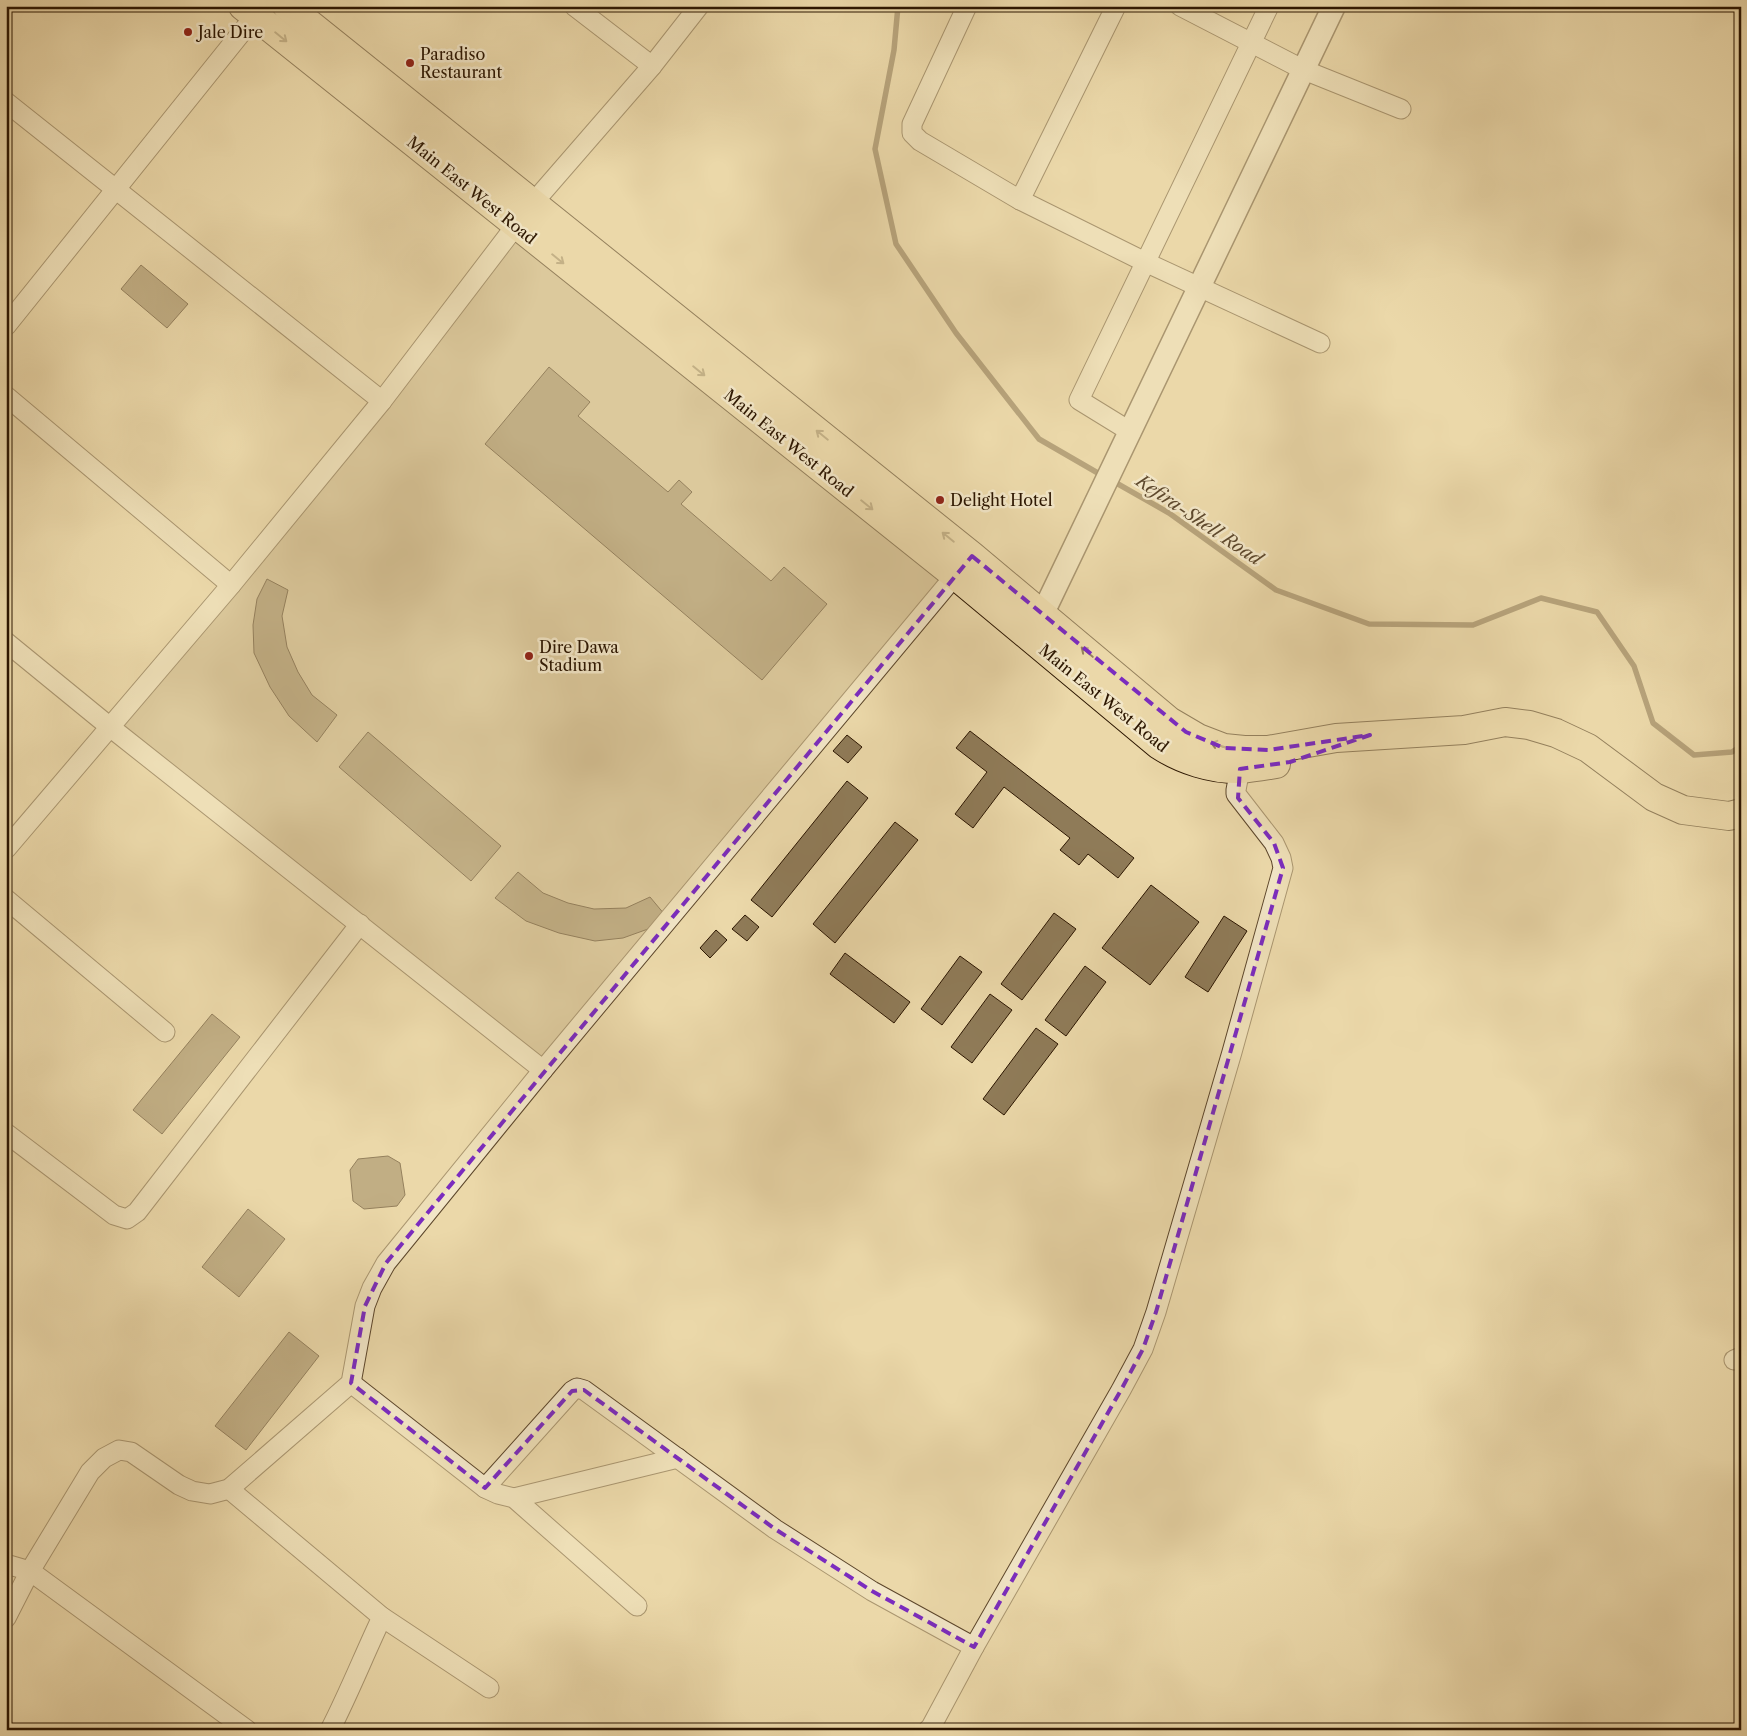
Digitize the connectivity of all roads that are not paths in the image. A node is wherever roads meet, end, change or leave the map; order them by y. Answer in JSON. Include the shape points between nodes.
{"nodes":[{"id":1,"x":288,"y":6,"type":"edge"},
{"id":2,"x":574,"y":6,"type":"edge"},
{"id":3,"x":699,"y":6,"type":"edge"},
{"id":4,"x":967,"y":6,"type":"edge"},
{"id":5,"x":1116,"y":6,"type":"edge"},
{"id":6,"x":1180,"y":6,"type":"edge"},
{"id":7,"x":1269,"y":6,"type":"edge"},
{"id":8,"x":1334,"y":6,"type":"edge"},
{"id":9,"x":254,"y":9,"type":"edge"},
{"id":10,"x":1251,"y":42,"type":"junction"},
{"id":11,"x":652,"y":66,"type":"junction"},
{"id":12,"x":1304,"y":70,"type":"junction"},
{"id":13,"x":6,"y":102,"type":"edge"},
{"id":14,"x":1401,"y":110,"type":"dead end"},
{"id":15,"x":117,"y":189,"type":"junction"},
{"id":16,"x":1020,"y":200,"type":"junction"},
{"id":17,"x":533,"y":203,"type":"junction"},
{"id":18,"x":516,"y":226,"type":"junction"},
{"id":19,"x":1145,"y":262,"type":"junction"},
{"id":20,"x":1200,"y":288,"type":"junction"},
{"id":21,"x":6,"y":326,"type":"edge"},
{"id":22,"x":694,"y":332,"type":"junction"},
{"id":23,"x":1320,"y":343,"type":"dead end"},
{"id":24,"x":676,"y":353,"type":"junction"},
{"id":25,"x":6,"y":396,"type":"edge"},
{"id":26,"x":382,"y":401,"type":"junction"},
{"id":27,"x":1131,"y":432,"type":"junction"},
{"id":28,"x":963,"y":566,"type":"junction"},
{"id":29,"x":231,"y":585,"type":"junction"},
{"id":30,"x":1034,"y":625,"type":"junction"},
{"id":31,"x":6,"y":642,"type":"edge"},
{"id":32,"x":110,"y":727,"type":"junction"},
{"id":33,"x":1242,"y":759,"type":"junction"},
{"id":34,"x":1735,"y":814,"type":"edge"},
{"id":35,"x":6,"y":849,"type":"edge"},
{"id":36,"x":6,"y":898,"type":"edge"},
{"id":37,"x":360,"y":924,"type":"junction"},
{"id":38,"x":165,"y":1032,"type":"dead end"},
{"id":39,"x":543,"y":1070,"type":"junction"},
{"id":40,"x":6,"y":1133,"type":"edge"},
{"id":41,"x":352,"y":1383,"type":"junction"},
{"id":42,"x":678,"y":1458,"type":"junction"},
{"id":43,"x":485,"y":1488,"type":"junction"},
{"id":44,"x":229,"y":1489,"type":"junction"},
{"id":45,"x":514,"y":1498,"type":"junction"},
{"id":46,"x":6,"y":1564,"type":"edge"},
{"id":47,"x":30,"y":1571,"type":"junction"},
{"id":48,"x":637,"y":1606,"type":"dead end"},
{"id":49,"x":6,"y":1618,"type":"edge"},
{"id":50,"x":382,"y":1618,"type":"junction"},
{"id":51,"x":974,"y":1647,"type":"junction"},
{"id":52,"x":489,"y":1688,"type":"dead end"},
{"id":53,"x":930,"y":1729,"type":"edge"},
{"id":54,"x":247,"y":1730,"type":"edge"},
{"id":55,"x":330,"y":1730,"type":"edge"}],
"edges":[{"from":1,"to":17,"type":"main road","name":"Main East West Road"},
{"from":2,"to":11,"type":"street"},
{"from":3,"to":11,"type":"street"},
{"from":4,"to":16,"type":"street","via":[[912,124],[912,133],[920,141]]},
{"from":5,"to":16,"type":"street"},
{"from":6,"to":10,"type":"street"},
{"from":7,"to":10,"type":"street"},
{"from":8,"to":12,"type":"street"},
{"from":9,"to":15,"type":"street"},
{"from":9,"to":18,"type":"main road","name":"Main East West Road","one_way":true},
{"from":10,"to":12,"type":"street"},
{"from":10,"to":19,"type":"street"},
{"from":11,"to":17,"type":"street"},
{"from":12,"to":14,"type":"street"},
{"from":12,"to":20,"type":"street"},
{"from":13,"to":15,"type":"street"},
{"from":15,"to":21,"type":"street"},
{"from":15,"to":26,"type":"street"},
{"from":16,"to":19,"type":"street"},
{"from":17,"to":18,"type":"street"},
{"from":17,"to":22,"type":"main road","name":"Main East West Road"},
{"from":18,"to":24,"type":"main road","name":"Main East West Road","one_way":true},
{"from":18,"to":26,"type":"street"},
{"from":19,"to":20,"type":"street"},
{"from":19,"to":27,"type":"street","via":[[1079,400]]},
{"from":20,"to":23,"type":"street"},
{"from":20,"to":27,"type":"street"},
{"from":22,"to":24,"type":"main road"},
{"from":28,"to":22,"type":"main road","name":"Main East West Road","one_way":true},
{"from":24,"to":28,"type":"main road","name":"Main East West Road","one_way":true},
{"from":25,"to":29,"type":"street"},
{"from":26,"to":29,"type":"street"},
{"from":27,"to":30,"type":"street"},
{"from":28,"to":30,"type":"main road","name":"Main East West Road"},
{"from":28,"to":39,"type":"street"},
{"from":29,"to":32,"type":"street"},
{"from":30,"to":33,"type":"main road","name":"Main East West Road","via":[[1159,745],[1190,761],[1211,766]]},
{"from":31,"to":32,"type":"street"},
{"from":32,"to":35,"type":"street"},
{"from":32,"to":37,"type":"street"},
{"from":33,"to":34,"type":"main road","name":"Main East West Road","via":[[1290,762],[1370,735],[1464,730],[1506,722],[1556,733],[1588,748],[1654,797],[1684,810]]},
{"from":33,"to":51,"type":"street","via":[[1236,790],[1238,798],[1274,843],[1283,868],[1156,1312],[1144,1349]]},
{"from":36,"to":38,"type":"street"},
{"from":37,"to":39,"type":"street"},
{"from":37,"to":40,"type":"street","via":[[137,1212],[127,1219],[114,1215]]},
{"from":39,"to":41,"type":"street","via":[[386,1264],[365,1306]]},
{"from":41,"to":43,"type":"street"},
{"from":41,"to":44,"type":"street"},
{"from":42,"to":43,"type":"street","via":[[577,1388]]},
{"from":42,"to":45,"type":"street"},
{"from":42,"to":51,"type":"street","via":[[776,1529],[864,1586]]},
{"from":43,"to":45,"type":"street"},
{"from":44,"to":47,"type":"street","via":[[210,1494],[192,1492],[132,1452],[118,1450],[90,1472]]},
{"from":44,"to":50,"type":"street"},
{"from":45,"to":48,"type":"street"},
{"from":46,"to":47,"type":"street"},
{"from":47,"to":49,"type":"street"},
{"from":47,"to":54,"type":"street"},
{"from":50,"to":52,"type":"street"},
{"from":50,"to":55,"type":"street"},
{"from":51,"to":53,"type":"street"}]}
